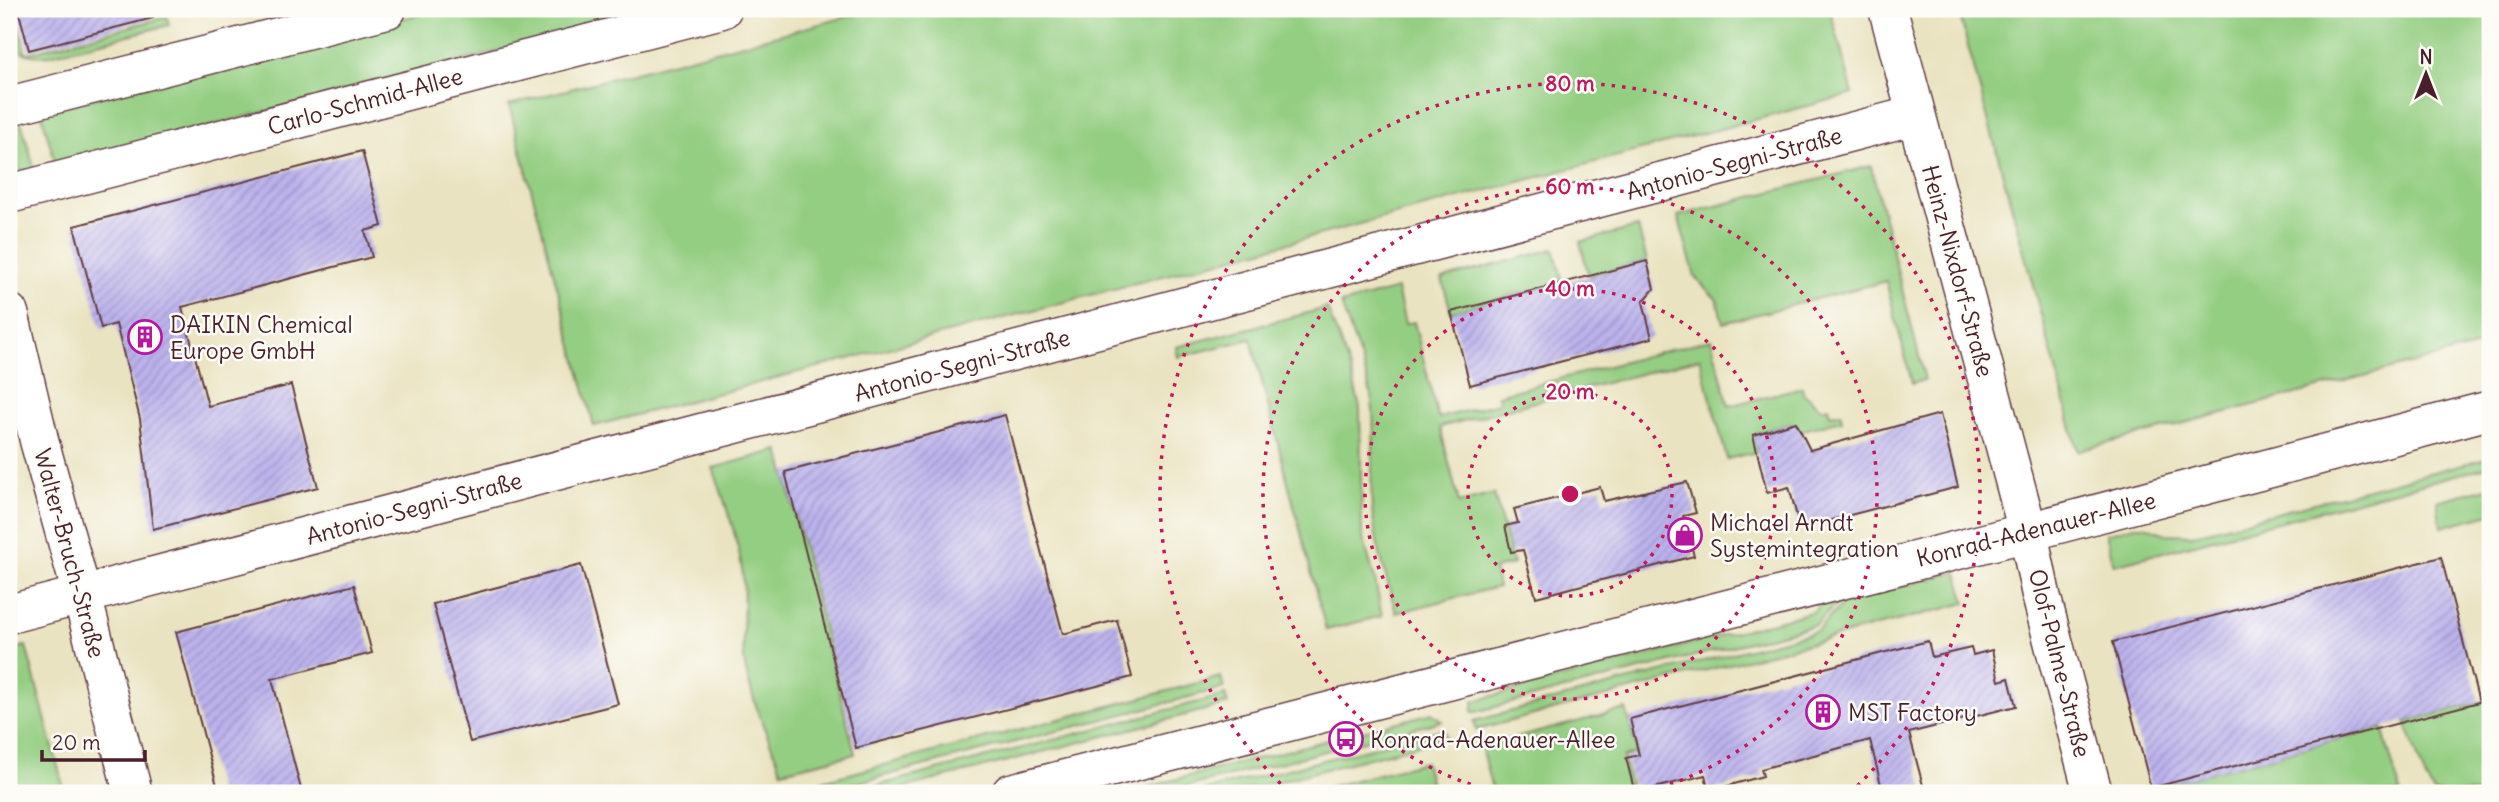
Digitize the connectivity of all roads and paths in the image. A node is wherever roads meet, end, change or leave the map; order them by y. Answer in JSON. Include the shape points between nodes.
{"nodes":[{"id":1,"x":387,"y":9,"type":"edge"},
{"id":2,"x":722,"y":9,"type":"edge"},
{"id":3,"x":1888,"y":9,"type":"edge"},
{"id":4,"x":9,"y":106,"type":"edge"},
{"id":5,"x":1916,"y":115,"type":"junction"},
{"id":6,"x":9,"y":194,"type":"edge"},
{"id":7,"x":9,"y":313,"type":"edge"},
{"id":8,"x":2490,"y":410,"type":"edge"},
{"id":9,"x":2028,"y":533,"type":"junction"},
{"id":10,"x":82,"y":595,"type":"junction"},
{"id":11,"x":9,"y":614,"type":"edge"},
{"id":12,"x":133,"y":793,"type":"edge"},
{"id":13,"x":1011,"y":793,"type":"edge"},
{"id":14,"x":2093,"y":793,"type":"edge"}],
"edges":[{"from":1,"to":4,"type":"street"},
{"from":2,"to":6,"type":"street","name":"Carlo-Schmid-Allee"},
{"from":3,"to":5,"type":"street","name":"Heinz-Nixdorf-Straße"},
{"from":5,"to":9,"type":"street","name":"Heinz-Nixdorf-Straße"},
{"from":5,"to":10,"type":"street","name":"Antonio-Segni-Straße"},
{"from":7,"to":10,"type":"street","name":"Walter-Bruch-Straße"},
{"from":8,"to":9,"type":"street","name":"Konrad-Adenauer-Allee"},
{"from":9,"to":13,"type":"street","name":"Konrad-Adenauer-Allee"},
{"from":9,"to":14,"type":"street","name":"Olof-Palme-Straße"},
{"from":10,"to":11,"type":"street","name":"Antonio-Segni-Straße"},
{"from":10,"to":12,"type":"street","name":"Walter-Bruch-Straße"}]}
